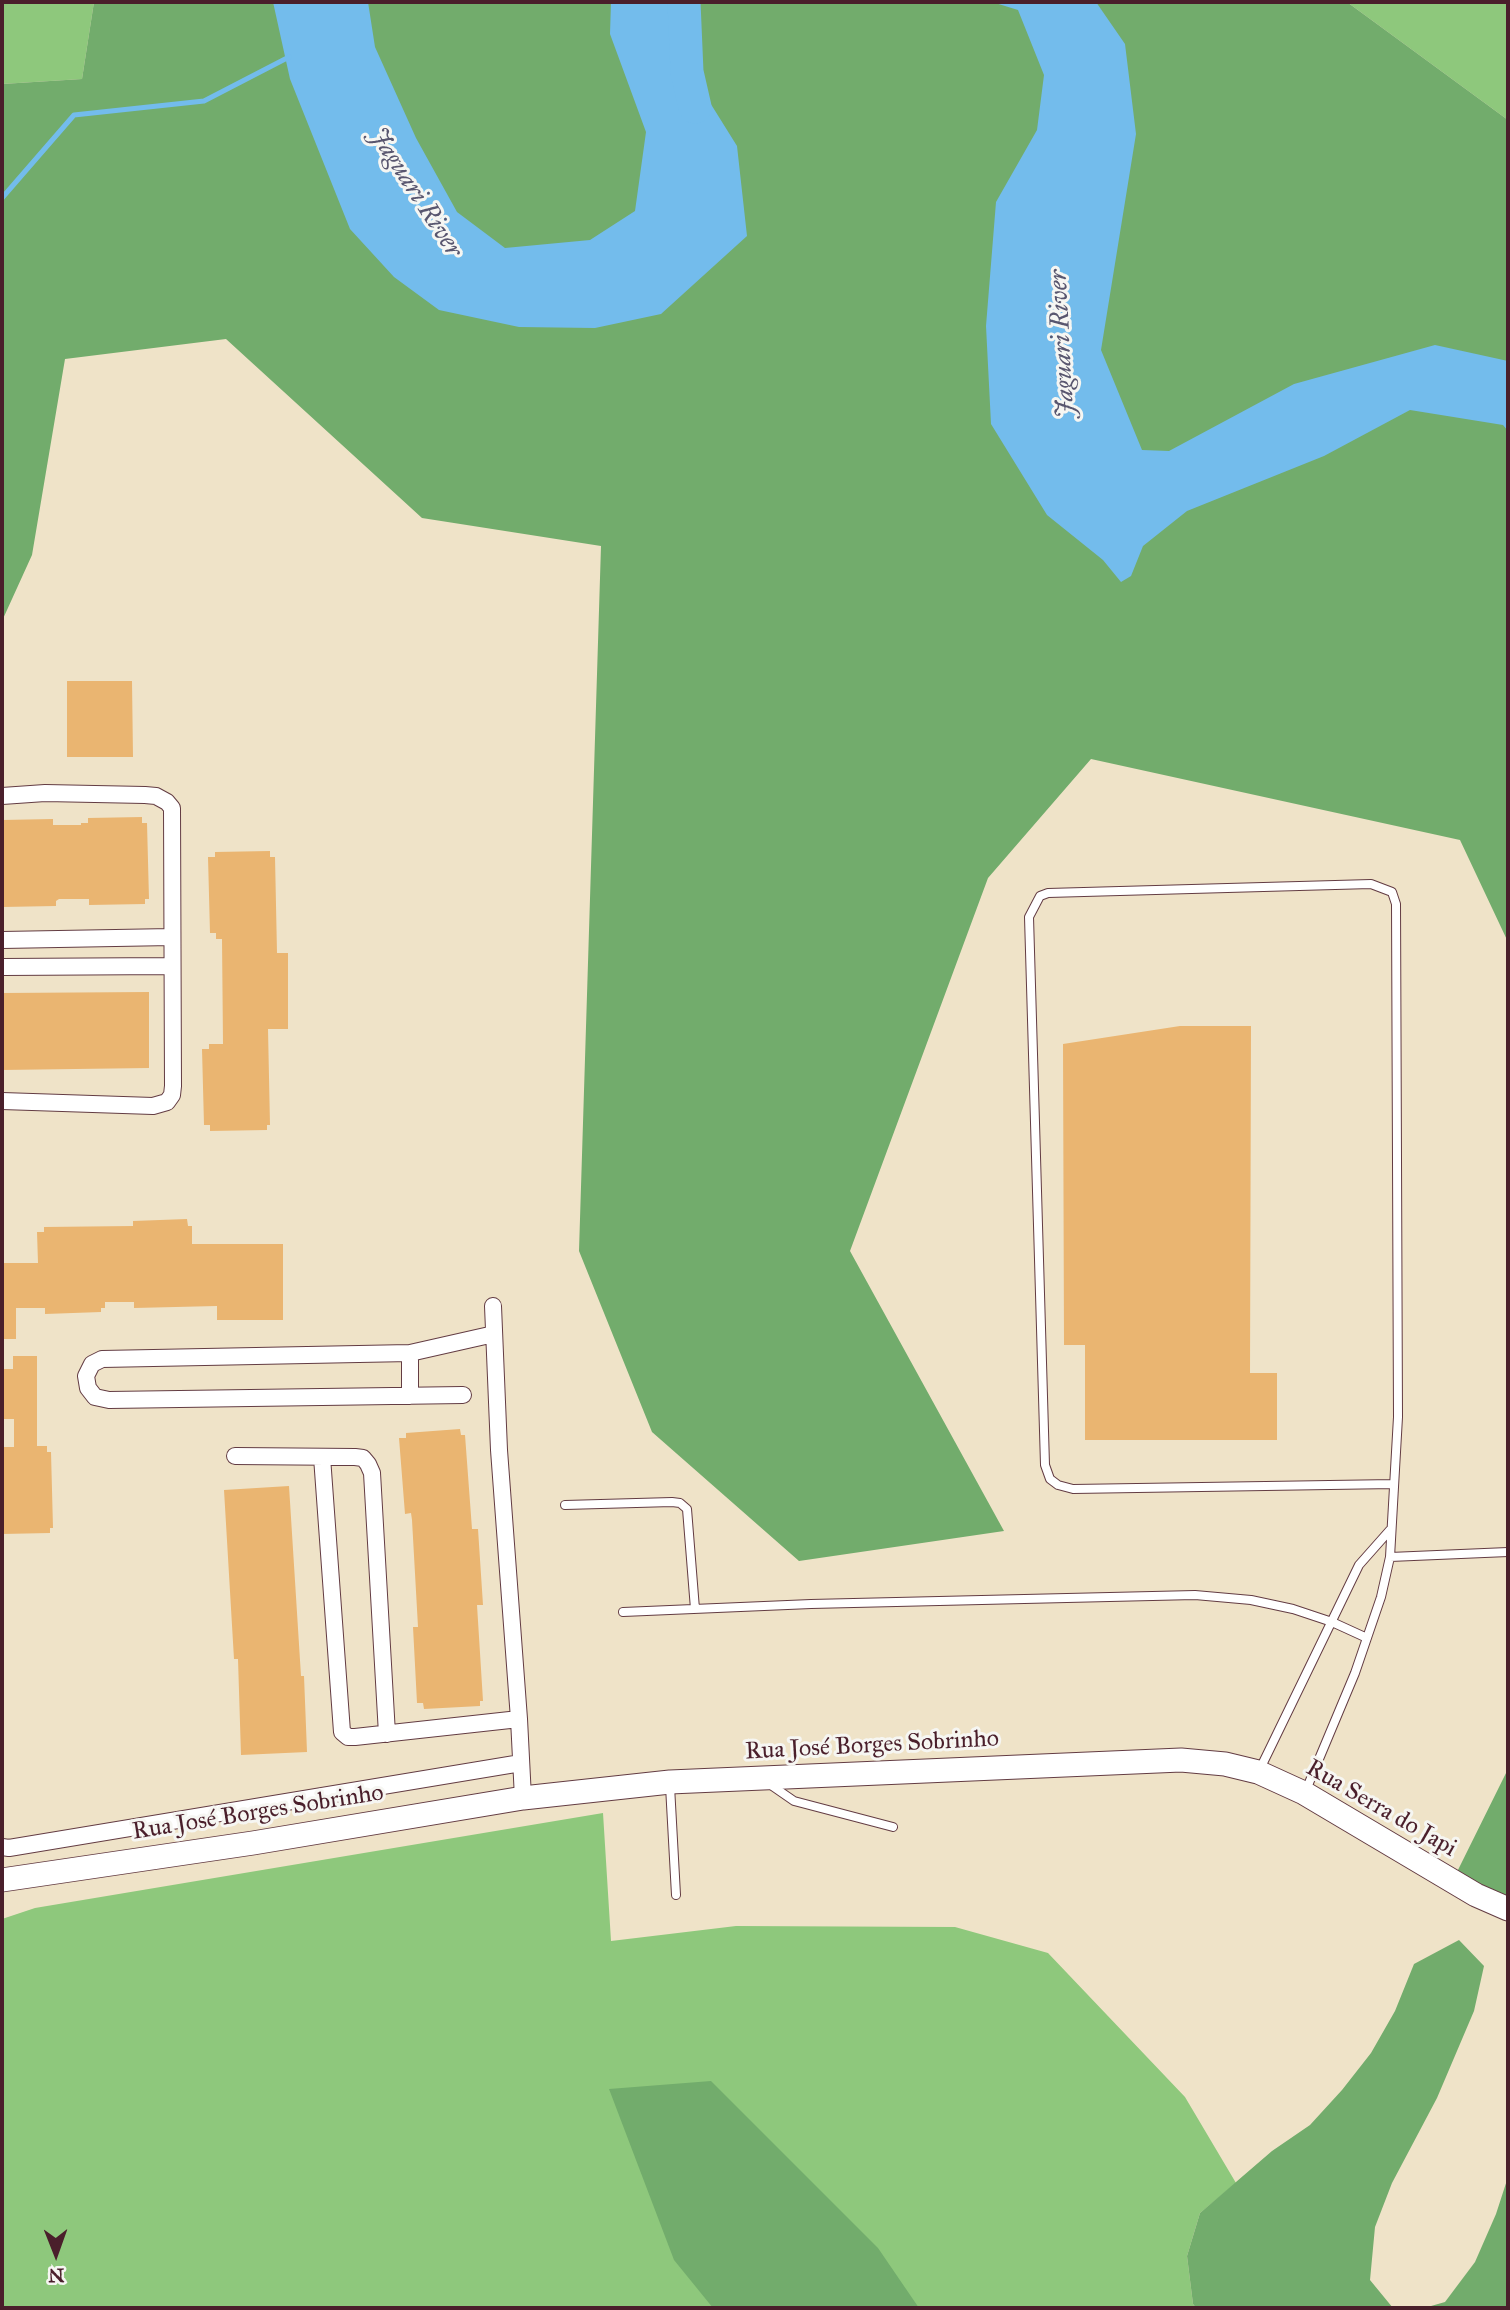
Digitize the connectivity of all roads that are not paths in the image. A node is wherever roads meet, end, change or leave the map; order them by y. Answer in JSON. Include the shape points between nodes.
{"nodes":[{"id":1,"x":2,"y":796,"type":"edge"},
{"id":2,"x":172,"y":937,"type":"junction"},
{"id":3,"x":2,"y":940,"type":"edge"},
{"id":4,"x":172,"y":966,"type":"junction"},
{"id":5,"x":2,"y":968,"type":"edge"},
{"id":6,"x":2,"y":1101,"type":"edge"},
{"id":7,"x":494,"y":1306,"type":"dead end"},
{"id":8,"x":494,"y":1334,"type":"junction"},
{"id":9,"x":410,"y":1353,"type":"junction"},
{"id":10,"x":463,"y":1395,"type":"dead end"},
{"id":11,"x":410,"y":1396,"type":"junction"},
{"id":12,"x":235,"y":1456,"type":"dead end"},
{"id":13,"x":322,"y":1457,"type":"junction"},
{"id":14,"x":1394,"y":1484,"type":"junction"},
{"id":15,"x":565,"y":1505,"type":"dead end"},
{"id":16,"x":1391,"y":1530,"type":"junction"},
{"id":17,"x":1508,"y":1552,"type":"edge"},
{"id":18,"x":1390,"y":1557,"type":"junction"},
{"id":19,"x":695,"y":1609,"type":"junction"},
{"id":20,"x":623,"y":1612,"type":"dead end"},
{"id":21,"x":1332,"y":1622,"type":"junction"},
{"id":22,"x":1367,"y":1638,"type":"junction"},
{"id":23,"x":519,"y":1719,"type":"junction"},
{"id":24,"x":387,"y":1734,"type":"junction"},
{"id":25,"x":521,"y":1763,"type":"junction"},
{"id":26,"x":1225,"y":1764,"type":"joint"},
{"id":27,"x":1258,"y":1772,"type":"junction"},
{"id":28,"x":759,"y":1777,"type":"junction"},
{"id":29,"x":670,"y":1782,"type":"junction"},
{"id":30,"x":1304,"y":1793,"type":"junction"},
{"id":31,"x":523,"y":1798,"type":"junction"},
{"id":32,"x":892,"y":1826,"type":"dead end"},
{"id":33,"x":2,"y":1847,"type":"edge"},
{"id":34,"x":2,"y":1880,"type":"edge"},
{"id":35,"x":676,"y":1895,"type":"dead end"},
{"id":36,"x":1508,"y":1909,"type":"edge"}],
"edges":[{"from":1,"to":2,"type":"street","via":[[145,795],[167,802],[172,808]]},
{"from":2,"to":3,"type":"street"},
{"from":2,"to":4,"type":"street"},
{"from":4,"to":5,"type":"street"},
{"from":4,"to":6,"type":"street","via":[[173,1086],[167,1102],[153,1106]]},
{"from":7,"to":8,"type":"street"},
{"from":8,"to":9,"type":"street"},
{"from":8,"to":23,"type":"street"},
{"from":9,"to":11,"type":"street"},
{"from":9,"to":11,"type":"street","via":[[102,1359],[92,1364],[86,1376],[95,1397],[109,1400]]},
{"from":10,"to":11,"type":"street"},
{"from":12,"to":13,"type":"street"},
{"from":13,"to":24,"type":"street","via":[[363,1458],[372,1473]]},
{"from":13,"to":24,"type":"street","via":[[342,1732],[348,1737]]},
{"from":14,"to":14,"type":"lane","via":[[1398,1403],[1396,904],[1392,892],[1371,884],[1040,896],[1029,917],[1045,1465],[1050,1479],[1073,1489]]},
{"from":14,"to":16,"type":"lane"},
{"from":15,"to":19,"type":"lane","via":[[672,1502],[687,1508]]},
{"from":16,"to":18,"type":"lane"},
{"from":16,"to":21,"type":"lane","via":[[1359,1565]]},
{"from":17,"to":18,"type":"lane"},
{"from":18,"to":22,"type":"lane"},
{"from":19,"to":20,"type":"lane"},
{"from":19,"to":21,"type":"lane","via":[[1195,1595],[1251,1600]]},
{"from":21,"to":22,"type":"lane"},
{"from":21,"to":27,"type":"lane"},
{"from":22,"to":30,"type":"lane"},
{"from":23,"to":24,"type":"street"},
{"from":23,"to":25,"type":"street"},
{"from":25,"to":31,"type":"street"},
{"from":25,"to":33,"type":"street"},
{"from":26,"to":27,"type":"street","name":"Rua Serra do Japi"},
{"from":26,"to":28,"type":"street","name":"Rua José Borges Sobrinho","via":[[1168,1761]]},
{"from":27,"to":30,"type":"street","name":"Rua Serra do Japi"},
{"from":28,"to":29,"type":"street","name":"Rua José Borges Sobrinho"},
{"from":28,"to":32,"type":"lane","via":[[794,1801]]},
{"from":29,"to":31,"type":"street","name":"Rua José Borges Sobrinho"},
{"from":29,"to":35,"type":"lane"},
{"from":30,"to":36,"type":"street","name":"Rua Serra do Japi","via":[[1476,1895]]},
{"from":31,"to":34,"type":"street","name":"Rua José Borges Sobrinho"}]}
